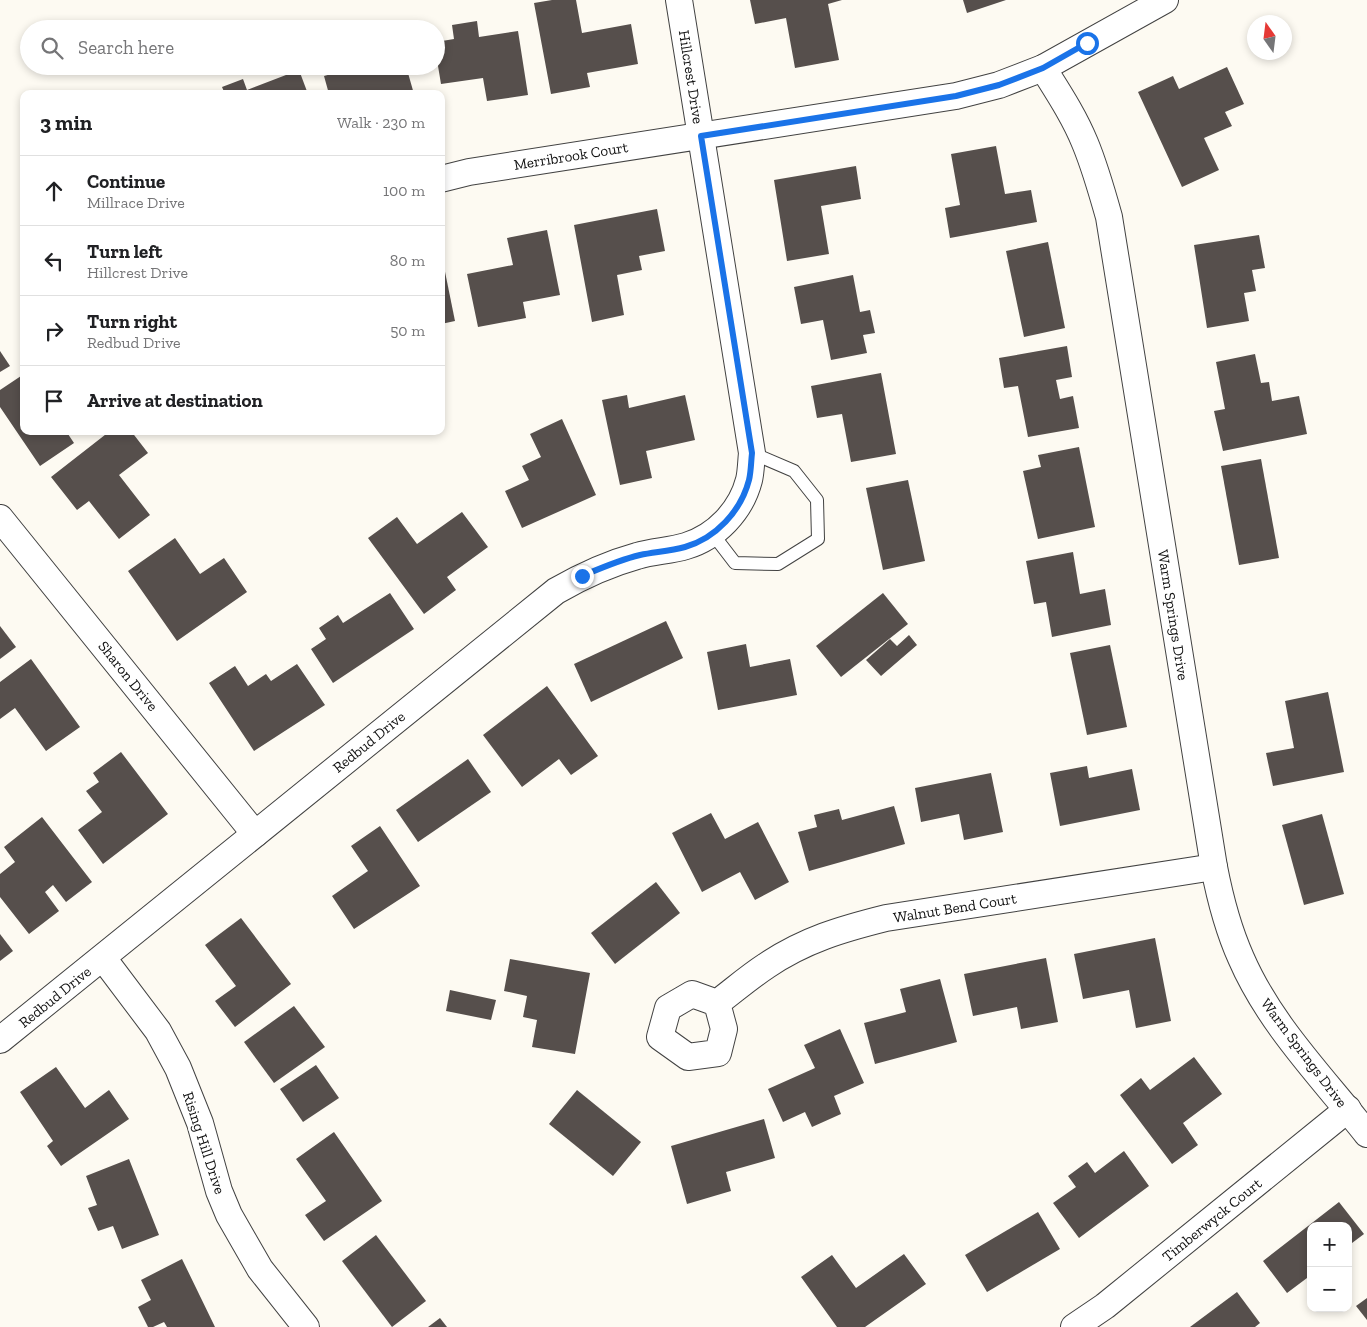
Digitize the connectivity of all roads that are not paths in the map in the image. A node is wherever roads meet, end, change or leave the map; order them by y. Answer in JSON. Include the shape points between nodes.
{"nodes":[{"id":1,"x":679,"y":0,"type":"edge"},
{"id":2,"x":1152,"y":3,"type":"edge"},
{"id":3,"x":1043,"y":68,"type":"junction"},
{"id":4,"x":701,"y":136,"type":"junction"},
{"id":5,"x":445,"y":178,"type":"edge"},
{"id":6,"x":752,"y":453,"type":"junction"},
{"id":7,"x":749,"y":479,"type":"joint"},
{"id":8,"x":0,"y":518,"type":"edge"},
{"id":9,"x":712,"y":533,"type":"junction"},
{"id":10,"x":255,"y":834,"type":"junction"},
{"id":11,"x":1214,"y":867,"type":"junction"},
{"id":12,"x":103,"y":958,"type":"junction"},
{"id":13,"x":717,"y":1003,"type":"dead end"},
{"id":14,"x":0,"y":1040,"type":"edge"},
{"id":15,"x":1348,"y":1109,"type":"junction"},
{"id":16,"x":1367,"y":1134,"type":"edge"},
{"id":17,"x":306,"y":1327,"type":"edge"},
{"id":18,"x":1074,"y":1327,"type":"edge"}],
"edges":[{"from":1,"to":4,"type":"street","name":"Hillcrest Drive"},
{"from":2,"to":3,"type":"street","name":"Merribrook Court"},
{"from":3,"to":4,"type":"street","name":"Merribrook Court","via":[[999,85],[956,96]]},
{"from":3,"to":11,"type":"street","name":"Warm Springs Drive","via":[[1085,142],[1110,217]]},
{"from":4,"to":5,"type":"street","name":"Merribrook Court"},
{"from":4,"to":6,"type":"street","name":"Hillcrest Drive"},
{"from":6,"to":7,"type":"street","name":"Hillcrest Drive"},
{"from":6,"to":9,"type":"lane","via":[[794,471],[817,500],[818,539],[778,564],[735,563]]},
{"from":7,"to":9,"type":"street","name":"Redbud Drive","via":[[735,510]]},
{"from":8,"to":10,"type":"street","name":"Sharon Drive"},
{"from":9,"to":10,"type":"street","name":"Redbud Drive","via":[[685,547],[610,564],[556,591]]},
{"from":10,"to":12,"type":"street","name":"Redbud Drive"},
{"from":11,"to":13,"type":"street","name":"Walnut Bend Court","via":[[886,918],[842,929],[802,945],[766,966]]},
{"from":11,"to":15,"type":"street","name":"Warm Springs Drive","via":[[1229,927],[1256,988],[1297,1048]]},
{"from":12,"to":14,"type":"street","name":"Redbud Drive"},
{"from":12,"to":17,"type":"street","name":"Rising Hill Drive","via":[[158,1031],[178,1068],[200,1123],[229,1215],[260,1269]]},
{"from":15,"to":16,"type":"street","name":"Warm Springs Drive"},
{"from":15,"to":18,"type":"street","name":"Timberwyck Court","via":[[1105,1306]]}]}
